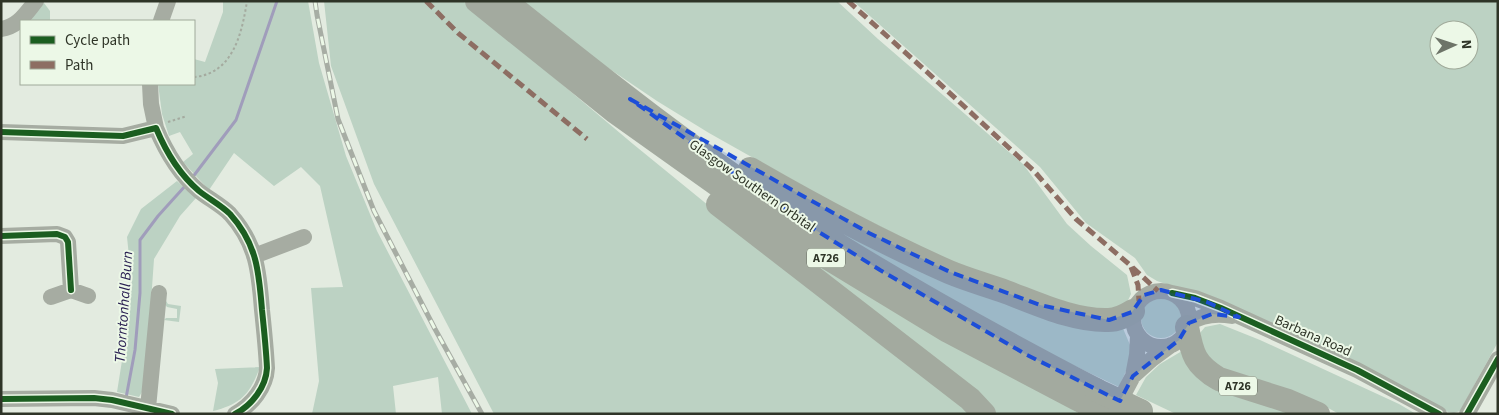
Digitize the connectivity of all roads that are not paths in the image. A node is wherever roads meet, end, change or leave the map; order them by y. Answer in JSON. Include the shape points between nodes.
{"nodes":[{"id":1,"x":36,"y":1,"type":"edge"},
{"id":2,"x":168,"y":1,"type":"edge"},
{"id":3,"x":477,"y":1,"type":"edge"},
{"id":4,"x":505,"y":1,"type":"edge"},
{"id":5,"x":22,"y":20,"type":"edge"},
{"id":6,"x":161,"y":20,"type":"edge"},
{"id":7,"x":20,"y":22,"type":"edge"},
{"id":8,"x":1,"y":29,"type":"edge"},
{"id":9,"x":150,"y":85,"type":"edge"},
{"id":10,"x":622,"y":105,"type":"junction"},
{"id":11,"x":156,"y":126,"type":"junction"},
{"id":12,"x":1,"y":132,"type":"edge"},
{"id":13,"x":1,"y":236,"type":"edge"},
{"id":14,"x":304,"y":237,"type":"dead end"},
{"id":15,"x":254,"y":256,"type":"junction"},
{"id":16,"x":71,"y":290,"type":"junction"},
{"id":17,"x":159,"y":293,"type":"dead end"},
{"id":18,"x":1172,"y":293,"type":"junction"},
{"id":19,"x":88,"y":296,"type":"dead end"},
{"id":20,"x":51,"y":297,"type":"dead end"},
{"id":21,"x":1133,"y":312,"type":"junction"},
{"id":22,"x":1239,"y":317,"type":"junction"},
{"id":23,"x":1188,"y":325,"type":"junction"},
{"id":24,"x":1138,"y":336,"type":"junction"},
{"id":25,"x":1171,"y":345,"type":"junction"},
{"id":26,"x":1498,"y":359,"type":"edge"},
{"id":27,"x":1133,"y":376,"type":"junction"},
{"id":28,"x":1,"y":398,"type":"edge"},
{"id":29,"x":1097,"y":403,"type":"edge"},
{"id":30,"x":141,"y":406,"type":"junction"},
{"id":31,"x":1145,"y":412,"type":"edge"},
{"id":32,"x":172,"y":414,"type":"edge"},
{"id":33,"x":235,"y":414,"type":"edge"},
{"id":34,"x":984,"y":414,"type":"edge"},
{"id":35,"x":1113,"y":414,"type":"edge"},
{"id":36,"x":1318,"y":414,"type":"edge"},
{"id":37,"x":1439,"y":414,"type":"edge"},
{"id":38,"x":1467,"y":414,"type":"edge"}],
"edges":[{"from":1,"to":5,"type":"street"},
{"from":2,"to":6,"type":"street"},
{"from":3,"to":10,"type":"highway","name":"Glasgow Southern Orbital","number":"A726"},
{"from":4,"to":10,"type":"highway","name":"Glasgow Southern Orbital","number":"A726"},
{"from":7,"to":8,"type":"street"},
{"from":9,"to":11,"type":"street"},
{"from":10,"to":21,"type":"highway","number":"A726","via":[[950,272],[1080,316],[1109,320]]},
{"from":10,"to":29,"type":"highway","name":"Glasgow Southern Orbital","number":"A726","via":[[715,162],[801,221],[1028,355]]},
{"from":10,"to":34,"type":"highway","number":"A726","via":[[680,174],[970,399]]},
{"from":11,"to":12,"type":"street","via":[[123,136]]},
{"from":11,"to":15,"type":"street","via":[[164,147],[179,170],[230,214]]},
{"from":13,"to":16,"type":"street","via":[[71,233],[68,242]]},
{"from":14,"to":15,"type":"street"},
{"from":15,"to":33,"type":"street","via":[[259,271],[266,374],[256,396]]},
{"from":16,"to":19,"type":"street"},
{"from":16,"to":20,"type":"street"},
{"from":17,"to":30,"type":"street","via":[[166,311]]},
{"from":18,"to":21,"type":"street","via":[[1152,291],[1144,295]]},
{"from":18,"to":22,"type":"street","name":"Barbana Road","via":[[1207,302]]},
{"from":18,"to":23,"type":"street","via":[[1185,304]]},
{"from":21,"to":24,"type":"street"},
{"from":22,"to":23,"type":"street","name":"Barbana Road","via":[[1212,314]]},
{"from":22,"to":37,"type":"street","name":"Barbana Road","via":[[1357,370]]},
{"from":23,"to":25,"type":"street","via":[[1179,340]]},
{"from":23,"to":36,"type":"highway","number":"A726","via":[[1190,345],[1196,359],[1210,374]]},
{"from":24,"to":25,"type":"street","via":[[1153,346]]},
{"from":24,"to":27,"type":"street"},
{"from":25,"to":27,"type":"street"},
{"from":26,"to":38,"type":"street"},
{"from":27,"to":35,"type":"street"},
{"from":28,"to":30,"type":"street","via":[[85,397]]},
{"from":29,"to":31,"type":"highway","name":"Glasgow Southern Orbital","number":"A726","bridge":true},
{"from":30,"to":32,"type":"street"}]}
